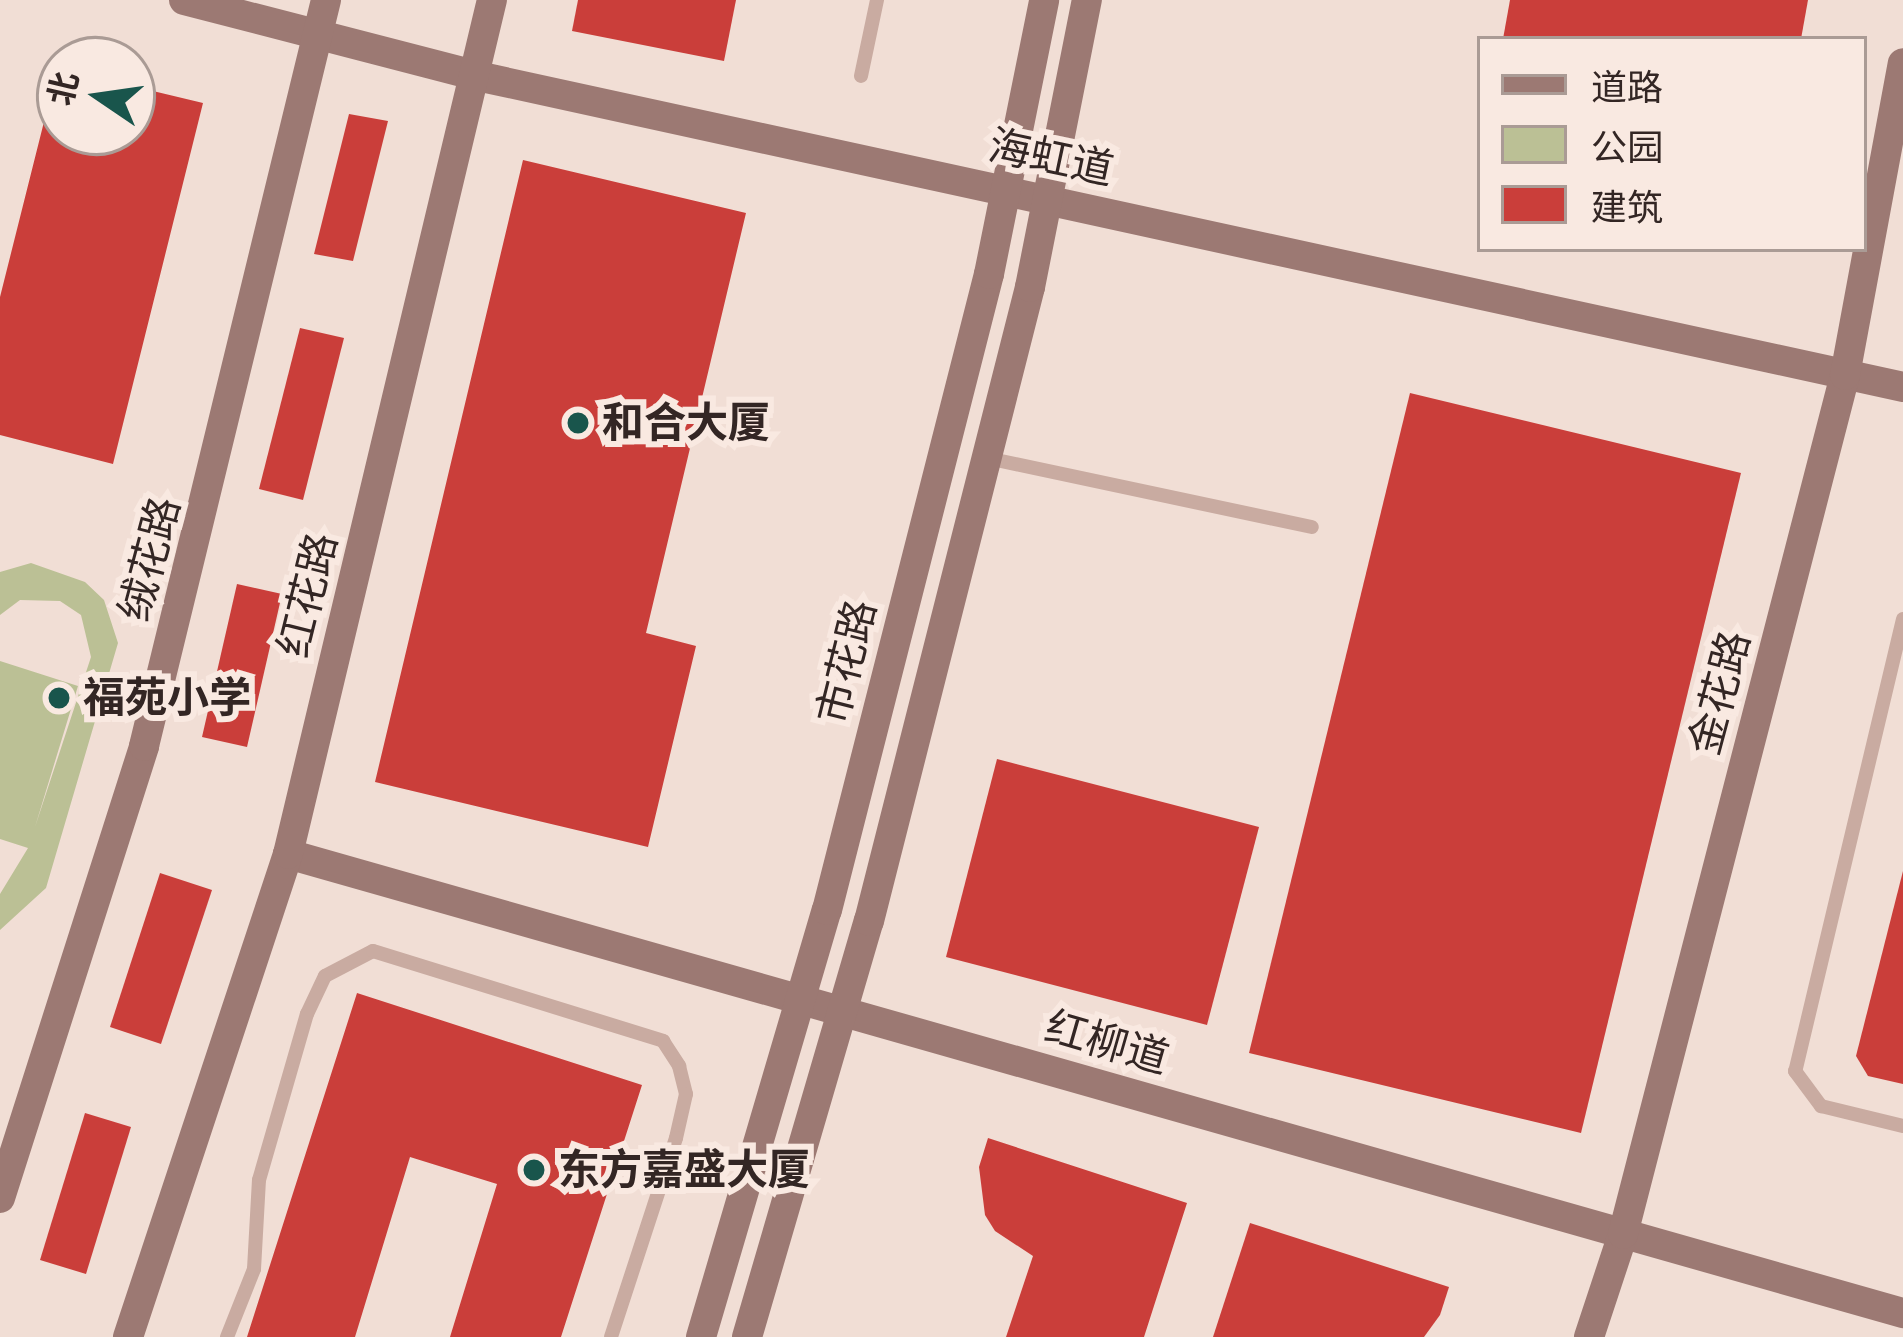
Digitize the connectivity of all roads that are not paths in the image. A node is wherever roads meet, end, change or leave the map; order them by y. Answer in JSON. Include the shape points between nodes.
{"nodes":[{"id":1,"x":184,"y":0,"type":"edge"},
{"id":2,"x":492,"y":0,"type":"edge"},
{"id":3,"x":877,"y":0,"type":"edge"},
{"id":4,"x":1044,"y":0,"type":"edge"},
{"id":5,"x":1087,"y":0,"type":"edge"},
{"id":6,"x":323,"y":15,"type":"edge"},
{"id":7,"x":1903,"y":63,"type":"edge"},
{"id":8,"x":477,"y":76,"type":"junction"},
{"id":9,"x":861,"y":76,"type":"dead end"},
{"id":10,"x":1006,"y":191,"type":"junction"},
{"id":11,"x":1048,"y":201,"type":"junction"},
{"id":12,"x":1845,"y":375,"type":"junction"},
{"id":13,"x":1903,"y":387,"type":"edge"},
{"id":14,"x":987,"y":458,"type":"junction"},
{"id":15,"x":1312,"y":527,"type":"dead end"},
{"id":16,"x":1903,"y":619,"type":"edge"},
{"id":17,"x":288,"y":854,"type":"junction"},
{"id":18,"x":803,"y":1000,"type":"junction"},
{"id":19,"x":845,"y":1012,"type":"junction"},
{"id":20,"x":1903,"y":1126,"type":"edge"},
{"id":21,"x":0,"y":1198,"type":"edge"},
{"id":22,"x":1623,"y":1234,"type":"junction"},
{"id":23,"x":1903,"y":1313,"type":"edge"},
{"id":24,"x":128,"y":1337,"type":"edge"},
{"id":25,"x":227,"y":1337,"type":"edge"},
{"id":26,"x":611,"y":1337,"type":"edge"},
{"id":27,"x":700,"y":1337,"type":"edge"},
{"id":28,"x":747,"y":1337,"type":"edge"},
{"id":29,"x":1589,"y":1337,"type":"edge"}],
"edges":[{"from":1,"to":6,"type":"street","name":"海虹道"},
{"from":2,"to":8,"type":"street","name":"红花路"},
{"from":3,"to":9,"type":"lane"},
{"from":4,"to":10,"type":"street","name":"市花路"},
{"from":5,"to":11,"type":"street","name":"市花路"},
{"from":6,"to":8,"type":"street","name":"海虹道"},
{"from":6,"to":21,"type":"street","name":"绒花路","via":[[144,746]]},
{"from":7,"to":12,"type":"street","name":"金花路"},
{"from":8,"to":10,"type":"street","name":"海虹道"},
{"from":8,"to":17,"type":"street","name":"红花路"},
{"from":10,"to":11,"type":"street","name":"海虹道"},
{"from":10,"to":18,"type":"street","name":"市花路"},
{"from":11,"to":12,"type":"street","name":"海虹道"},
{"from":11,"to":14,"type":"street","name":"市花路"},
{"from":12,"to":13,"type":"street","name":"海虹道"},
{"from":12,"to":22,"type":"street","name":"金花路"},
{"from":14,"to":15,"type":"lane"},
{"from":14,"to":19,"type":"street","name":"市花路"},
{"from":16,"to":20,"type":"lane","via":[[1795,1071],[1821,1106]]},
{"from":17,"to":18,"type":"street","name":"红柳道"},
{"from":17,"to":24,"type":"street","name":"红花路"},
{"from":18,"to":19,"type":"street","name":"红柳道"},
{"from":18,"to":27,"type":"street","name":"市花路"},
{"from":19,"to":22,"type":"street","name":"红柳道"},
{"from":19,"to":28,"type":"street","name":"市花路"},
{"from":22,"to":23,"type":"street","name":"红柳道"},
{"from":22,"to":29,"type":"street","name":"金花路"},
{"from":25,"to":26,"type":"lane","via":[[254,1269],[259,1180],[307,1014],[325,976],[373,951],[663,1041],[679,1066],[686,1094],[676,1138]]}]}
